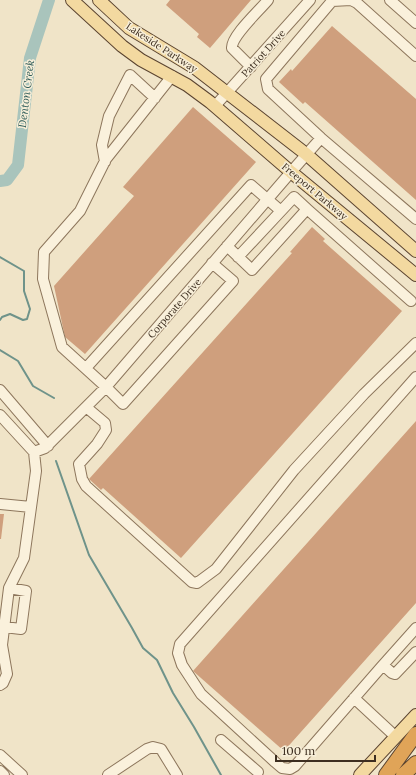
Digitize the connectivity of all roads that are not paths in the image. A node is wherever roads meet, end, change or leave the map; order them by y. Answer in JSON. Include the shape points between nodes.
{"nodes":[{"id":1,"x":72,"y":0,"type":"edge"},
{"id":2,"x":99,"y":0,"type":"edge"},
{"id":3,"x":268,"y":0,"type":"edge"},
{"id":4,"x":310,"y":0,"type":"edge"},
{"id":5,"x":332,"y":0,"type":"edge"},
{"id":6,"x":390,"y":0,"type":"edge"},
{"id":7,"x":416,"y":23,"type":"edge"},
{"id":8,"x":176,"y":56,"type":"junction"},
{"id":9,"x":416,"y":56,"type":"edge"},
{"id":10,"x":251,"y":67,"type":"junction"},
{"id":11,"x":172,"y":76,"type":"junction"},
{"id":12,"x":228,"y":92,"type":"junction"},
{"id":13,"x":155,"y":98,"type":"junction"},
{"id":14,"x":215,"y":106,"type":"junction"},
{"id":15,"x":321,"y":138,"type":"junction"},
{"id":16,"x":306,"y":154,"type":"junction"},
{"id":17,"x":105,"y":162,"type":"junction"},
{"id":18,"x":291,"y":172,"type":"junction"},
{"id":19,"x":267,"y":200,"type":"junction"},
{"id":20,"x":307,"y":209,"type":"junction"},
{"id":21,"x":281,"y":211,"type":"junction"},
{"id":22,"x":416,"y":219,"type":"edge"},
{"id":23,"x":227,"y":246,"type":"junction"},
{"id":24,"x":416,"y":251,"type":"edge"},
{"id":25,"x":238,"y":257,"type":"junction"},
{"id":26,"x":212,"y":263,"type":"junction"},
{"id":27,"x":416,"y":274,"type":"edge"},
{"id":28,"x":411,"y":301,"type":"dead end"},
{"id":29,"x":416,"y":343,"type":"edge"},
{"id":30,"x":86,"y":368,"type":"junction"},
{"id":31,"x":416,"y":377,"type":"edge"},
{"id":32,"x":106,"y":387,"type":"junction"},
{"id":33,"x":0,"y":390,"type":"edge"},
{"id":34,"x":86,"y":407,"type":"junction"},
{"id":35,"x":0,"y":415,"type":"edge"},
{"id":36,"x":48,"y":446,"type":"junction"},
{"id":37,"x":34,"y":452,"type":"junction"},
{"id":38,"x":0,"y":504,"type":"edge"},
{"id":39,"x":30,"y":507,"type":"junction"},
{"id":40,"x":9,"y":588,"type":"junction"},
{"id":41,"x":4,"y":627,"type":"junction"},
{"id":42,"x":416,"y":628,"type":"edge"},
{"id":43,"x":416,"y":652,"type":"edge"},
{"id":44,"x":383,"y":665,"type":"junction"},
{"id":45,"x":0,"y":685,"type":"edge"},
{"id":46,"x":354,"y":698,"type":"junction"},
{"id":47,"x":416,"y":715,"type":"edge"},
{"id":48,"x":416,"y":734,"type":"edge"},
{"id":49,"x":396,"y":737,"type":"junction"},
{"id":50,"x":221,"y":740,"type":"dead end"},
{"id":51,"x":0,"y":756,"type":"edge"},
{"id":52,"x":270,"y":758,"type":"junction"},
{"id":53,"x":416,"y":763,"type":"edge"},
{"id":54,"x":0,"y":771,"type":"edge"},
{"id":55,"x":257,"y":774,"type":"edge"},
{"id":56,"x":4,"y":775,"type":"edge"},
{"id":57,"x":22,"y":775,"type":"edge"},
{"id":58,"x":108,"y":775,"type":"edge"},
{"id":59,"x":177,"y":775,"type":"edge"},
{"id":60,"x":360,"y":775,"type":"edge"},
{"id":61,"x":386,"y":775,"type":"edge"},
{"id":62,"x":403,"y":775,"type":"edge"}],
"edges":[{"from":1,"to":11,"type":"main road","name":"Lakeside Parkway","via":[[122,46],[141,60]]},
{"from":2,"to":8,"type":"main road","name":"Lakeside Parkway","via":[[129,28]]},
{"from":3,"to":10,"type":"street","via":[[232,44],[232,48]]},
{"from":4,"to":10,"type":"street","name":"Patriot Drive"},
{"from":5,"to":9,"type":"street","via":[[351,0],[357,3]]},
{"from":5,"to":15,"type":"street","via":[[266,80],[268,89]]},
{"from":6,"to":7,"type":"street"},
{"from":8,"to":11,"type":"main road"},
{"from":8,"to":12,"type":"main road","name":"Lakeside Parkway"},
{"from":10,"to":12,"type":"street","name":"Patriot Drive"},
{"from":11,"to":13,"type":"street"},
{"from":11,"to":14,"type":"main road","name":"Lakeside Parkway"},
{"from":12,"to":14,"type":"street","name":"Patriot Drive"},
{"from":12,"to":16,"type":"main road","name":"Freeport Parkway"},
{"from":13,"to":17,"type":"street"},
{"from":13,"to":17,"type":"street","via":[[130,75],[109,116],[102,145]]},
{"from":14,"to":18,"type":"main road","name":"Freeport Parkway"},
{"from":15,"to":16,"type":"street","name":"Corporate Drive"},
{"from":15,"to":22,"type":"street"},
{"from":16,"to":18,"type":"street","name":"Corporate Drive"},
{"from":16,"to":24,"type":"main road","name":"Freeport Parkway"},
{"from":17,"to":30,"type":"street","via":[[80,211],[44,252],[44,279],[62,347]]},
{"from":18,"to":19,"type":"street","name":"Corporate Drive"},
{"from":18,"to":27,"type":"main road","name":"Freeport Parkway"},
{"from":19,"to":21,"type":"street"},
{"from":19,"to":23,"type":"street","name":"Corporate Drive"},
{"from":19,"to":30,"type":"street","via":[[251,185]]},
{"from":20,"to":21,"type":"street","via":[[294,197]]},
{"from":20,"to":25,"type":"street","via":[[252,270]]},
{"from":20,"to":28,"type":"street"},
{"from":21,"to":25,"type":"street"},
{"from":23,"to":25,"type":"street"},
{"from":23,"to":26,"type":"street","name":"Corporate Drive"},
{"from":26,"to":32,"type":"street","name":"Corporate Drive"},
{"from":26,"to":32,"type":"street","via":[[233,281],[123,404]]},
{"from":29,"to":34,"type":"street","via":[[364,394],[294,470],[216,569],[197,583],[192,582],[86,486],[79,464],[106,430],[105,423]]},
{"from":30,"to":32,"type":"street"},
{"from":31,"to":52,"type":"street","via":[[180,644],[178,653],[182,665],[201,694]]},
{"from":32,"to":34,"type":"street","name":"Corporate Drive"},
{"from":33,"to":36,"type":"street"},
{"from":34,"to":36,"type":"street","name":"Corporate Drive"},
{"from":35,"to":37,"type":"street"},
{"from":36,"to":37,"type":"street","name":"Corporate Drive"},
{"from":37,"to":39,"type":"street","via":[[36,471]]},
{"from":38,"to":39,"type":"street"},
{"from":39,"to":40,"type":"street","via":[[24,558]]},
{"from":40,"to":41,"type":"street"},
{"from":40,"to":41,"type":"street","via":[[26,591],[21,629]]},
{"from":41,"to":45,"type":"street","via":[[2,645],[8,674]]},
{"from":42,"to":44,"type":"street"},
{"from":43,"to":44,"type":"street","via":[[395,674]]},
{"from":44,"to":46,"type":"street"},
{"from":46,"to":49,"type":"street"},
{"from":46,"to":52,"type":"street","via":[[295,766],[290,769],[282,768]]},
{"from":47,"to":49,"type":"main road"},
{"from":48,"to":61,"type":"highway"},
{"from":49,"to":60,"type":"main road"},
{"from":50,"to":55,"type":"street"},
{"from":51,"to":57,"type":"street"},
{"from":52,"to":55,"type":"street"},
{"from":53,"to":62,"type":"highway"},
{"from":54,"to":56,"type":"street"},
{"from":58,"to":59,"type":"street","via":[[153,747],[161,749]]}]}
